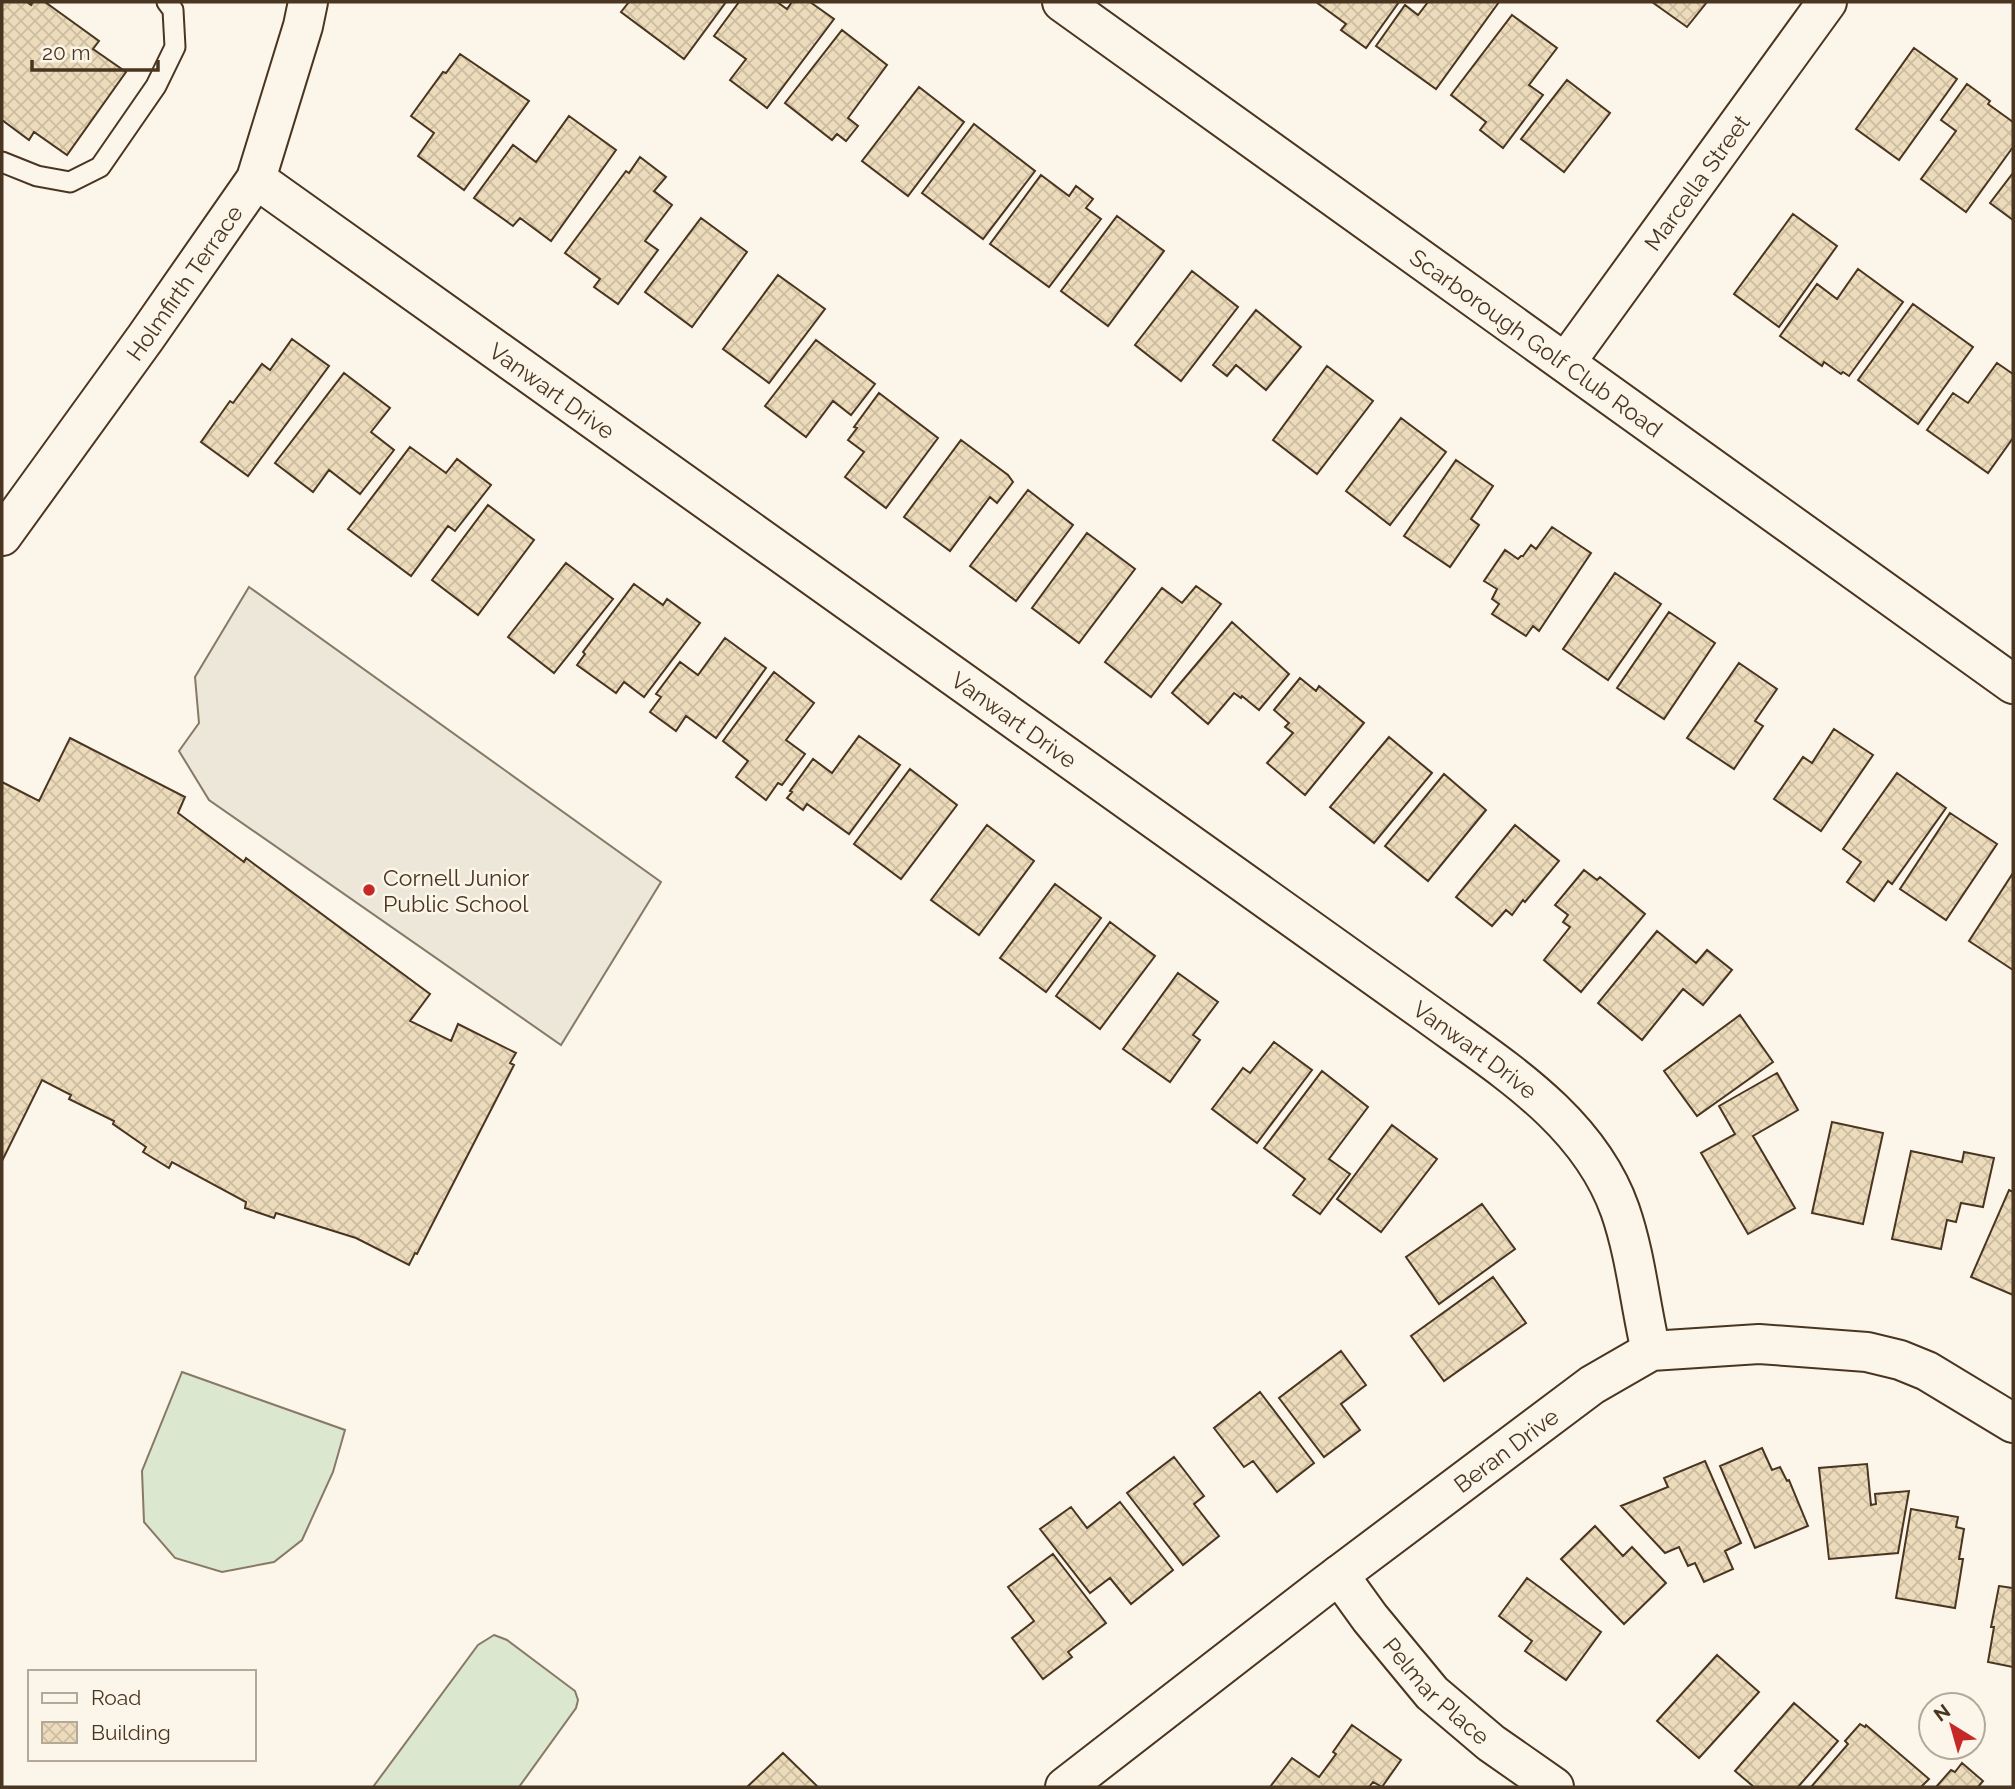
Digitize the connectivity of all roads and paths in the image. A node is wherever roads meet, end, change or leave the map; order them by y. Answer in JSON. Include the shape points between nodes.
{"nodes":[{"id":1,"x":167,"y":2,"type":"edge"},
{"id":2,"x":308,"y":2,"type":"edge"},
{"id":3,"x":1062,"y":2,"type":"edge"},
{"id":4,"x":1828,"y":2,"type":"edge"},
{"id":5,"x":2,"y":162,"type":"edge"},
{"id":6,"x":256,"y":178,"type":"junction"},
{"id":7,"x":1566,"y":362,"type":"junction"},
{"id":8,"x":2,"y":536,"type":"edge"},
{"id":9,"x":2013,"y":684,"type":"edge"},
{"id":10,"x":1651,"y":1352,"type":"junction"},
{"id":11,"x":2013,"y":1423,"type":"edge"},
{"id":12,"x":1339,"y":1575,"type":"junction"},
{"id":13,"x":1065,"y":1787,"type":"edge"},
{"id":14,"x":1554,"y":1787,"type":"edge"}],
"edges":[{"from":1,"to":5,"type":"lane","via":[[173,10],[175,47],[156,86],[100,167],[70,182],[37,176]]},
{"from":2,"to":6,"type":"street","name":"Holmfirth Terrace"},
{"from":3,"to":7,"type":"street","name":"Scarborough Golf Club Road"},
{"from":4,"to":7,"type":"street","name":"Marcella Street"},
{"from":6,"to":8,"type":"street","name":"Holmfirth Terrace"},
{"from":6,"to":10,"type":"street","name":"Vanwart Drive","via":[[1529,1089],[1576,1133],[1602,1169],[1620,1210]]},
{"from":7,"to":9,"type":"street","name":"Scarborough Golf Club Road"},
{"from":10,"to":11,"type":"street","name":"Beran Drive","via":[[1759,1344],[1867,1352],[1927,1371]]},
{"from":10,"to":12,"type":"street","name":"Beran Drive","via":[[1592,1385]]},
{"from":12,"to":13,"type":"street","name":"Beran Drive"},
{"from":12,"to":14,"type":"street","name":"Pelmar Place","via":[[1432,1693]]}]}
